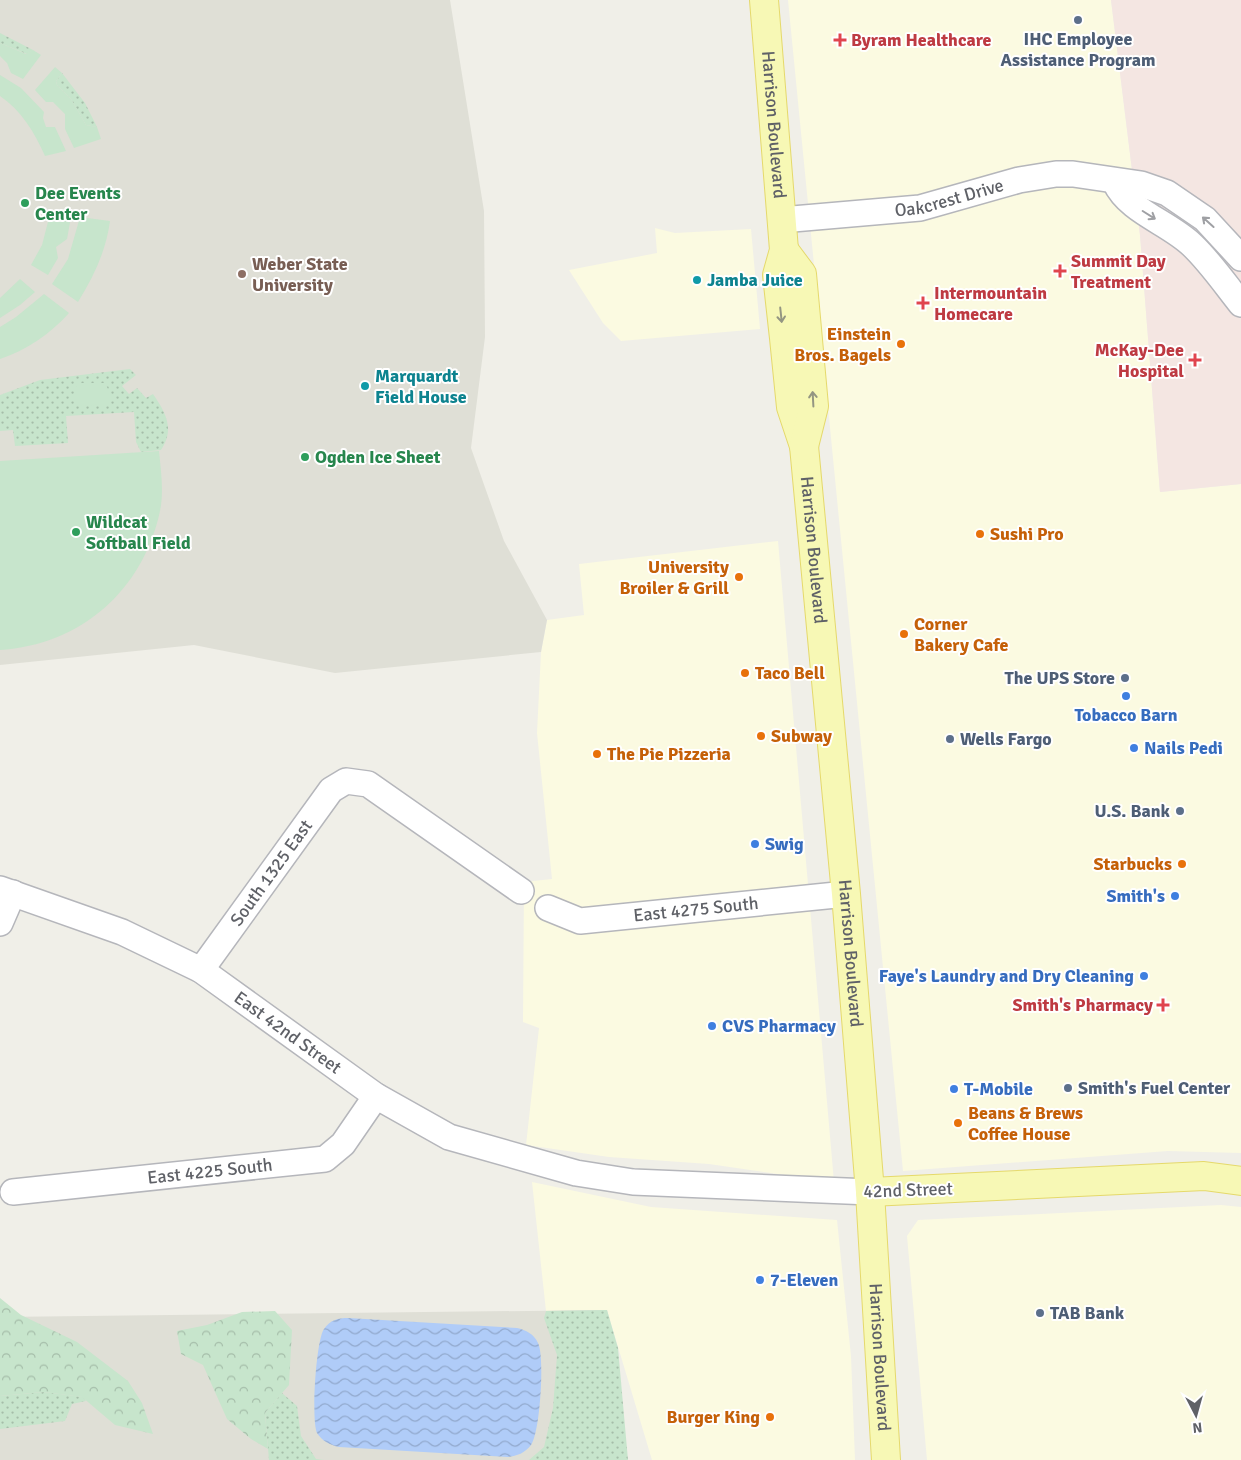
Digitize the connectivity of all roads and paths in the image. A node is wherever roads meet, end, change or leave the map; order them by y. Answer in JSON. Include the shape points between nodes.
{"nodes":[{"id":1,"x":764,"y":0,"type":"edge"},
{"id":2,"x":1115,"y":182,"type":"junction"},
{"id":3,"x":781,"y":220,"type":"junction"},
{"id":4,"x":1241,"y":258,"type":"edge"},
{"id":5,"x":1241,"y":304,"type":"edge"},
{"id":6,"x":6,"y":891,"type":"edge"},
{"id":7,"x":521,"y":891,"type":"dead end"},
{"id":8,"x":846,"y":894,"type":"junction"},
{"id":9,"x":548,"y":908,"type":"dead end"},
{"id":10,"x":0,"y":923,"type":"edge"},
{"id":11,"x":201,"y":970,"type":"junction"},
{"id":12,"x":376,"y":1096,"type":"junction"},
{"id":13,"x":576,"y":1173,"type":"joint"},
{"id":14,"x":1241,"y":1181,"type":"edge"},
{"id":15,"x":13,"y":1192,"type":"dead end"},
{"id":16,"x":870,"y":1192,"type":"junction"},
{"id":17,"x":886,"y":1460,"type":"edge"}],
"edges":[{"from":1,"to":3,"type":"main road","name":"Harrison Boulevard"},
{"from":2,"to":3,"type":"street","name":"Oakcrest Drive","via":[[1089,175],[1056,174],[1019,180],[920,208]]},
{"from":4,"to":2,"type":"street","name":"Oakcrest Drive","one_way":true,"via":[[1205,219],[1174,197],[1141,184]]},
{"from":2,"to":5,"type":"street","one_way":true,"via":[[1127,199],[1192,245]]},
{"from":3,"to":8,"type":"main road","name":"Harrison Boulevard","via":[[784,250],[802,274],[814,406],[804,446]]},
{"from":6,"to":10,"type":"street"},
{"from":6,"to":11,"type":"street","name":"East 42nd Street","via":[[122,932]]},
{"from":7,"to":11,"type":"street","name":"South 1325 East","via":[[368,784],[346,781],[331,790]]},
{"from":8,"to":9,"type":"street","name":"East 4275 South","via":[[580,921]]},
{"from":8,"to":16,"type":"main road","name":"Harrison Boulevard"},
{"from":11,"to":12,"type":"street","name":"East 42nd Street"},
{"from":12,"to":13,"type":"street","name":"East 42nd Street","via":[[450,1137]]},
{"from":12,"to":15,"type":"street","name":"East 4225 South","via":[[343,1144],[325,1159]]},
{"from":13,"to":16,"type":"street","name":"42nd Street","via":[[670,1186]]},
{"from":14,"to":16,"type":"main road","name":"42nd Street","via":[[1204,1176]]},
{"from":16,"to":17,"type":"main road","name":"Harrison Boulevard"}]}
